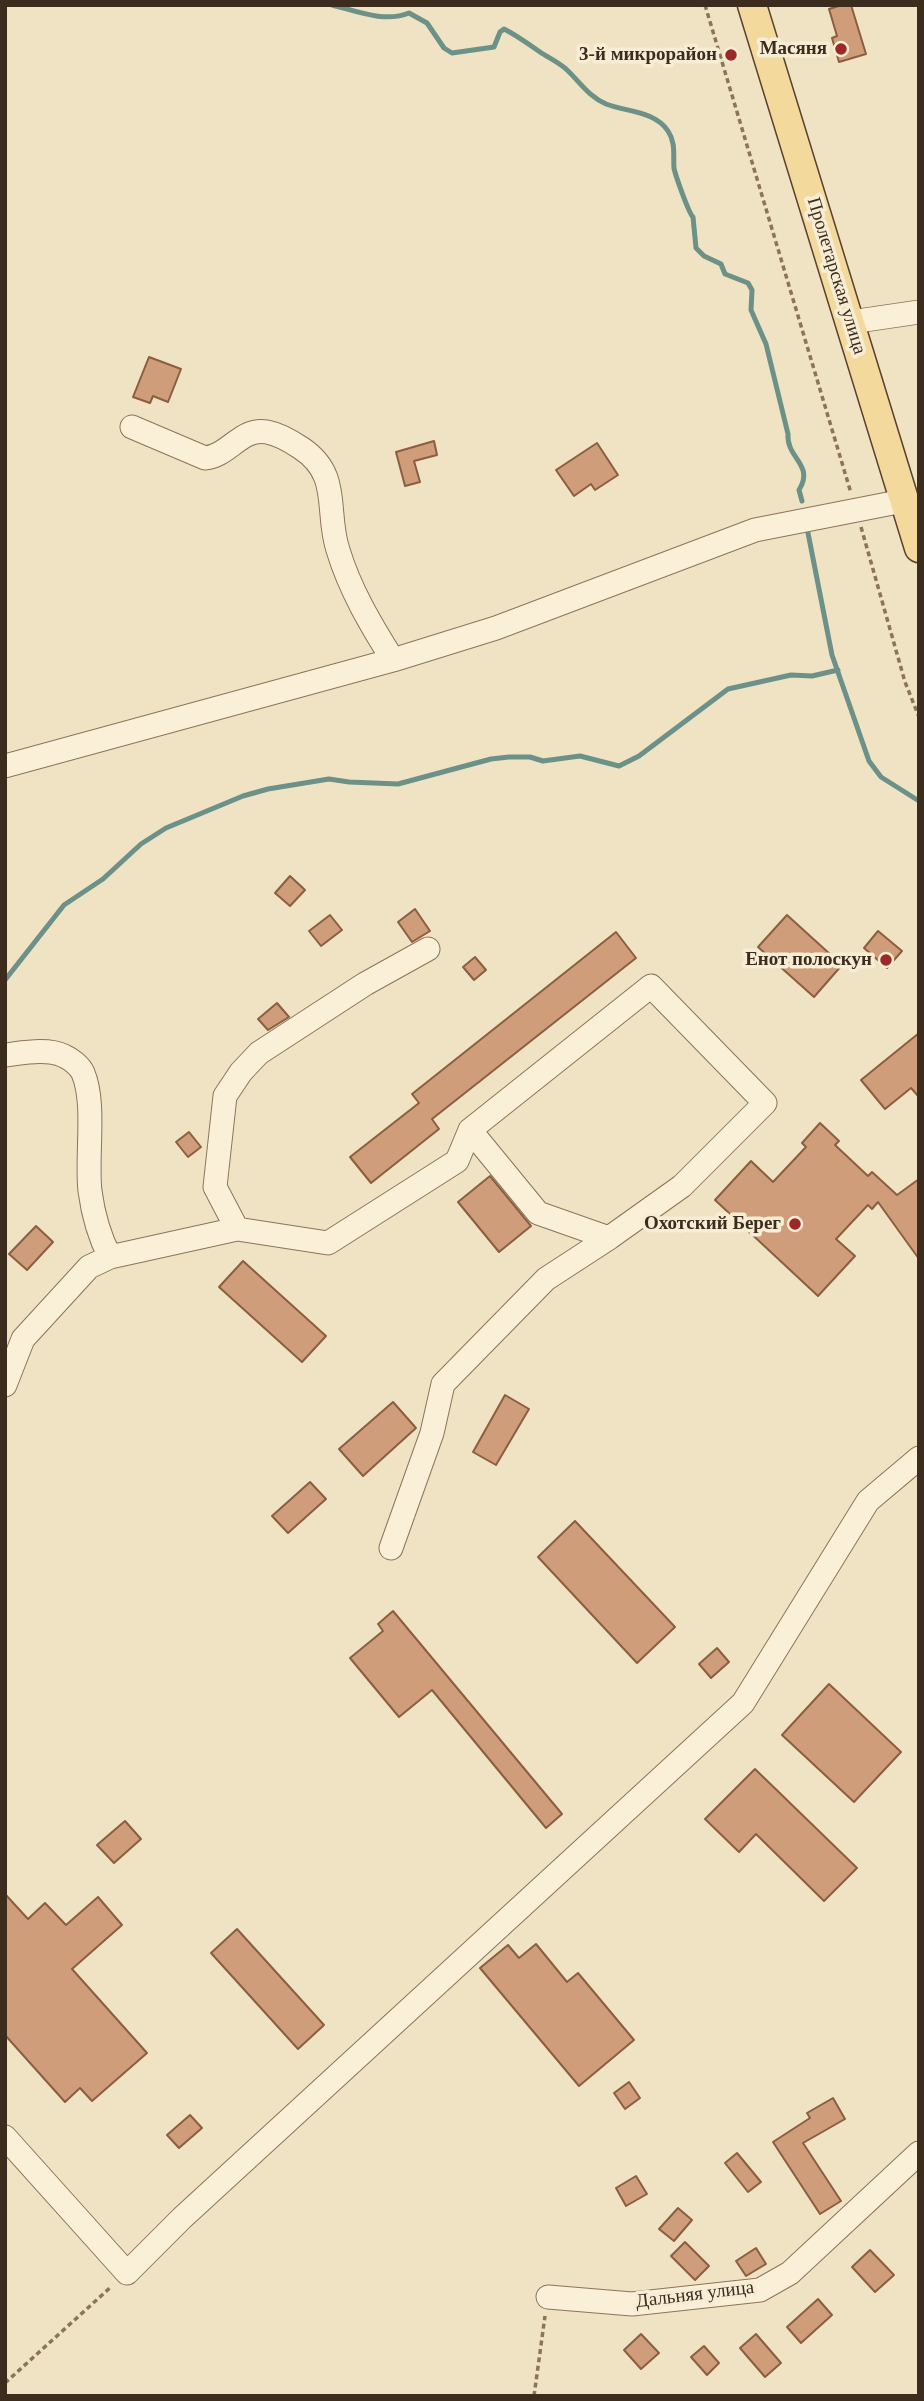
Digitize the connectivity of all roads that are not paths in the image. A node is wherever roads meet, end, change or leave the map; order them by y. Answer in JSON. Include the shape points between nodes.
{"nodes":[{"id":1,"x":751,"y":5,"type":"edge"},
{"id":2,"x":919,"y":312,"type":"edge"},
{"id":3,"x":850,"y":322,"type":"junction"},
{"id":4,"x":132,"y":428,"type":"dead end"},
{"id":5,"x":903,"y":501,"type":"junction"},
{"id":6,"x":919,"y":548,"type":"edge"},
{"id":7,"x":393,"y":660,"type":"junction"},
{"id":8,"x":5,"y":766,"type":"edge"},
{"id":9,"x":428,"y":949,"type":"dead end"},
{"id":10,"x":5,"y":1055,"type":"edge"},
{"id":11,"x":470,"y":1130,"type":"junction"},
{"id":12,"x":237,"y":1229,"type":"junction"},
{"id":13,"x":609,"y":1238,"type":"junction"},
{"id":14,"x":110,"y":1257,"type":"junction"},
{"id":15,"x":5,"y":1385,"type":"edge"},
{"id":16,"x":919,"y":1458,"type":"edge"},
{"id":17,"x":391,"y":1548,"type":"dead end"},
{"id":18,"x":5,"y":2137,"type":"edge"},
{"id":19,"x":919,"y":2153,"type":"edge"},
{"id":20,"x":548,"y":2297,"type":"road end"}],
"edges":[{"from":1,"to":3,"type":"main road","name":"Пролетарская улица"},
{"from":2,"to":3,"type":"street"},
{"from":3,"to":5,"type":"main road","name":"Пролетарская улица"},
{"from":4,"to":7,"type":"street","via":[[205,458],[216,457],[236,440],[256,432],[267,432],[309,453],[328,480],[337,547],[351,586]]},
{"from":5,"to":6,"type":"main road","name":"Пролетарская улица"},
{"from":5,"to":7,"type":"street","via":[[755,530],[496,628]]},
{"from":7,"to":8,"type":"street"},
{"from":9,"to":12,"type":"street","via":[[260,1053],[241,1072],[225,1096],[215,1187]]},
{"from":10,"to":14,"type":"street","via":[[62,1055],[83,1073],[89,1092],[90,1192],[100,1237]]},
{"from":11,"to":12,"type":"street","via":[[457,1161],[328,1243]]},
{"from":11,"to":13,"type":"street","via":[[538,1213]]},
{"from":11,"to":13,"type":"street","via":[[651,986],[765,1103],[682,1186]]},
{"from":12,"to":14,"type":"street"},
{"from":13,"to":17,"type":"street","via":[[546,1279],[443,1384],[432,1433]]},
{"from":14,"to":15,"type":"street","via":[[89,1267],[23,1339]]},
{"from":16,"to":18,"type":"street","via":[[867,1501],[743,1703],[127,2273]]},
{"from":19,"to":20,"type":"street","name":"Дальняя улица","via":[[790,2273],[760,2290],[632,2304]]}]}
